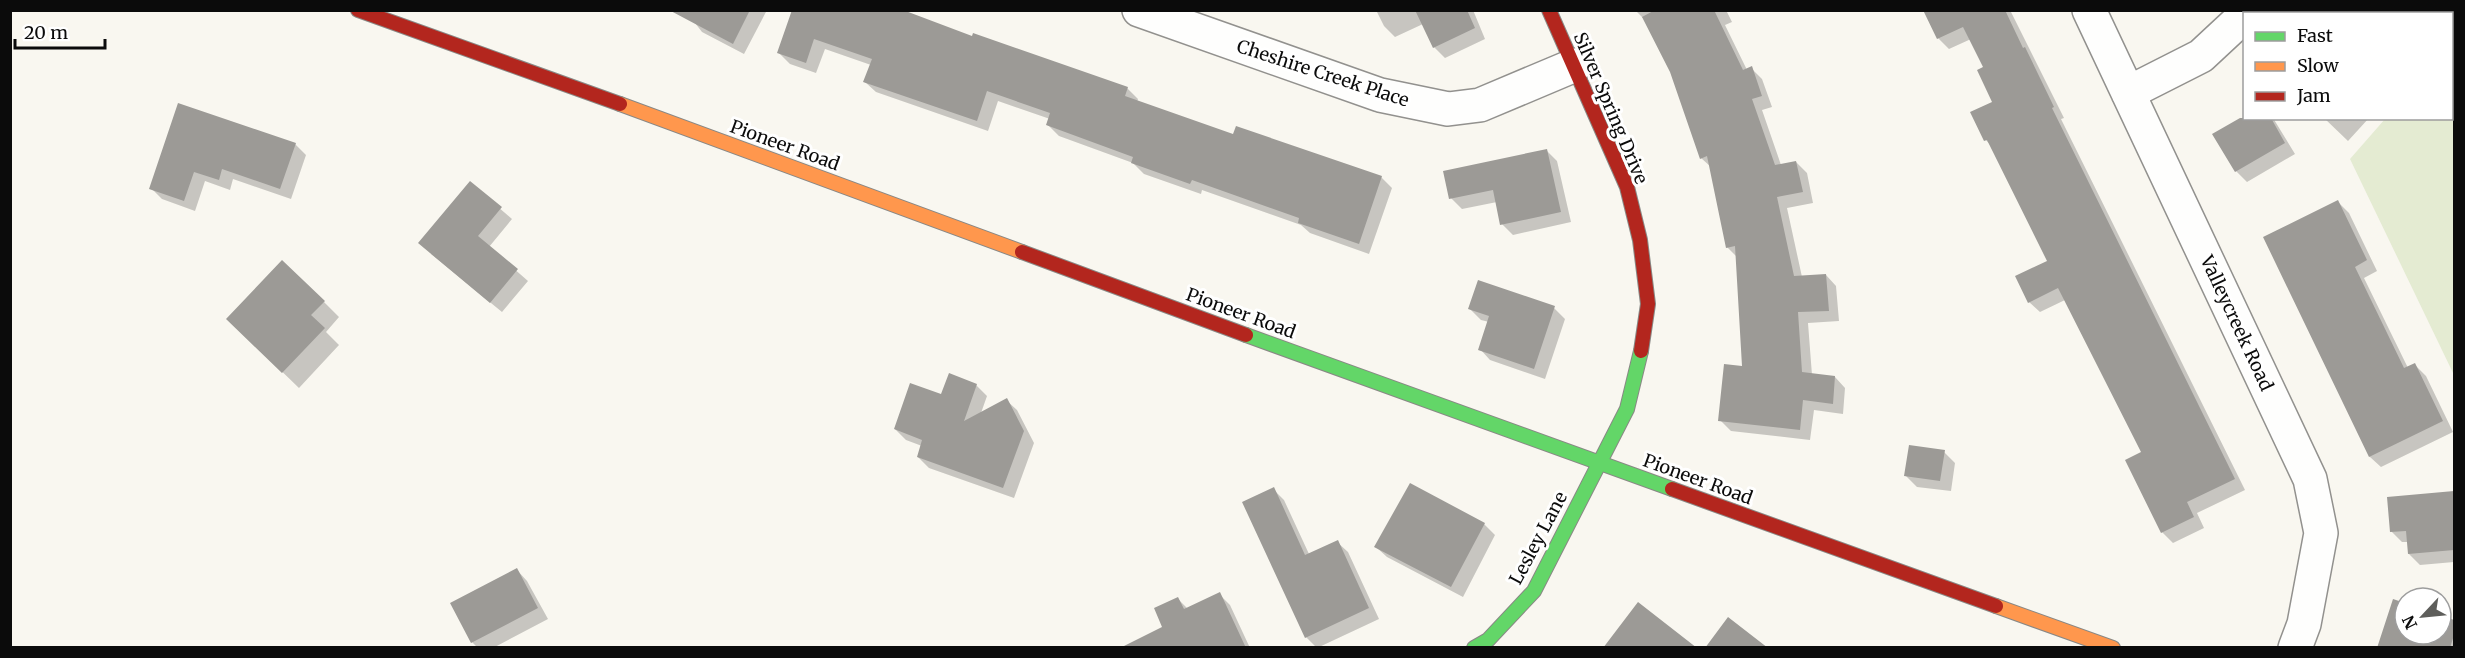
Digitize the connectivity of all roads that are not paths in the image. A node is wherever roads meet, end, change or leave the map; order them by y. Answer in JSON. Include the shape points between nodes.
{"nodes":[{"id":1,"x":358,"y":10,"type":"edge"},
{"id":2,"x":1139,"y":10,"type":"edge"},
{"id":3,"x":1549,"y":10,"type":"edge"},
{"id":4,"x":2089,"y":10,"type":"edge"},
{"id":5,"x":2243,"y":18,"type":"edge"},
{"id":6,"x":1575,"y":65,"type":"junction"},
{"id":7,"x":2128,"y":93,"type":"junction"},
{"id":8,"x":1598,"y":462,"type":"junction"},
{"id":9,"x":1474,"y":648,"type":"edge"},
{"id":10,"x":2113,"y":648,"type":"edge"},
{"id":11,"x":2295,"y":648,"type":"edge"}],
"edges":[{"from":1,"to":8,"type":"main road","name":"Pioneer Road"},
{"from":2,"to":6,"type":"street","name":"Cheshire Creek Place","via":[[1380,95],[1448,109],[1480,105]]},
{"from":3,"to":6,"type":"main road","name":"Silver Spring Drive"},
{"from":4,"to":7,"type":"street","name":"Valleycreek Road"},
{"from":5,"to":7,"type":"street","via":[[2201,56]]},
{"from":6,"to":8,"type":"main road","name":"Silver Spring Drive","via":[[1627,188],[1640,240],[1648,304],[1627,409]]},
{"from":7,"to":11,"type":"street","name":"Valleycreek Road","via":[[2310,479],[2321,534],[2304,624]]},
{"from":8,"to":9,"type":"main road","name":"Lesley Lane","via":[[1534,591],[1488,640]]},
{"from":8,"to":10,"type":"main road","name":"Pioneer Road"}]}
